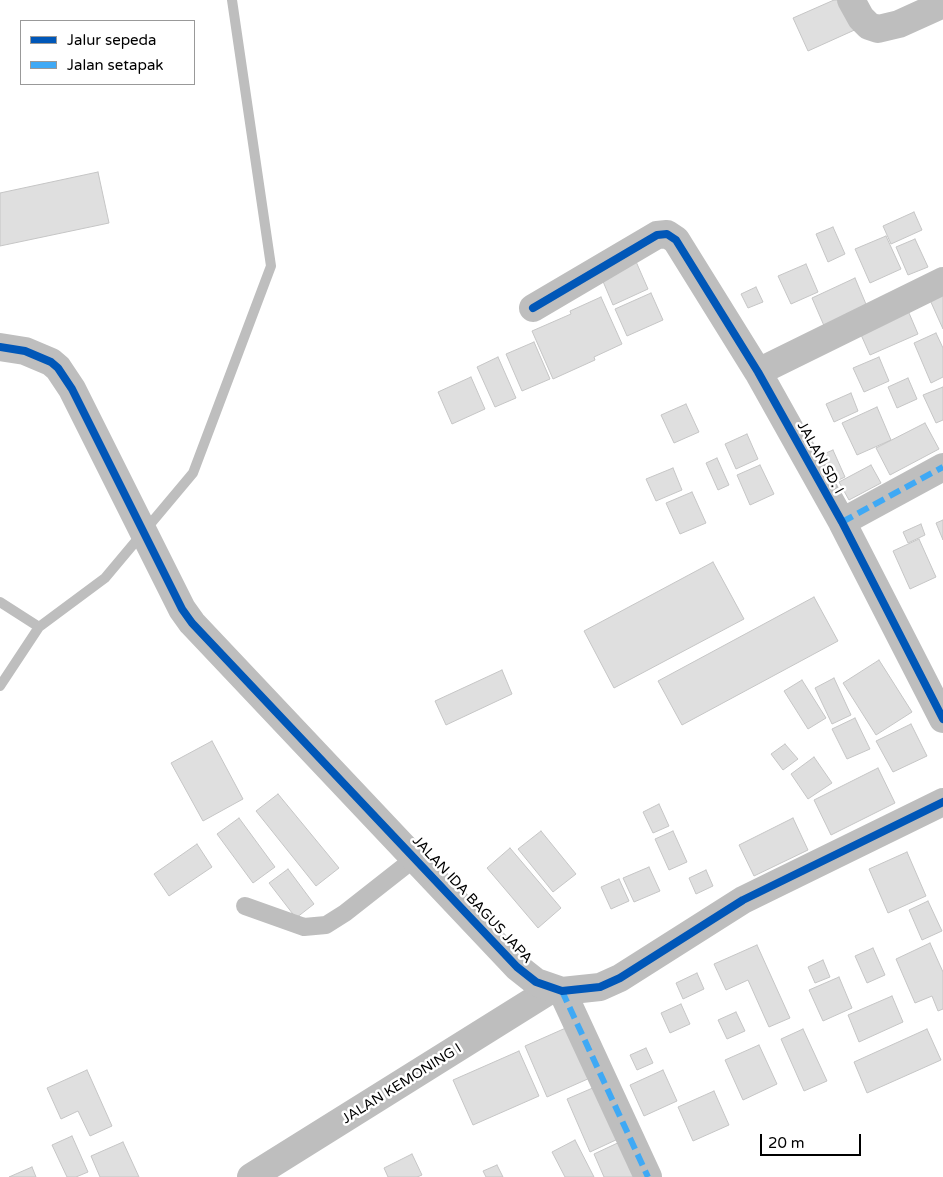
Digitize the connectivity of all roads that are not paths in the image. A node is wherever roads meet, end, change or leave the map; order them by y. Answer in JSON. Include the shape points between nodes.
{"nodes":[{"id":1,"x":851,"y":0,"type":"edge"},
{"id":2,"x":943,"y":4,"type":"edge"},
{"id":3,"x":943,"y":281,"type":"edge"},
{"id":4,"x":533,"y":308,"type":"dead end"},
{"id":5,"x":0,"y":347,"type":"edge"},
{"id":6,"x":758,"y":372,"type":"junction"},
{"id":7,"x":943,"y":467,"type":"edge"},
{"id":8,"x":842,"y":522,"type":"junction"},
{"id":9,"x":943,"y":719,"type":"edge"},
{"id":10,"x":943,"y":802,"type":"edge"},
{"id":11,"x":415,"y":858,"type":"junction"},
{"id":12,"x":245,"y":906,"type":"dead end"},
{"id":13,"x":557,"y":990,"type":"junction"},
{"id":14,"x":252,"y":1177,"type":"edge"},
{"id":15,"x":648,"y":1177,"type":"edge"}],
"edges":[{"from":1,"to":2,"type":"street","via":[[861,18],[878,29],[899,24]]},
{"from":3,"to":6,"type":"street"},
{"from":4,"to":6,"type":"street","name":"JALAN SD. I","via":[[652,238],[667,234],[676,240]]},
{"from":5,"to":11,"type":"street","name":"JALAN IDA BAGUS JAPA","via":[[25,351],[52,362],[58,368],[72,389],[182,609],[205,639]]},
{"from":6,"to":8,"type":"street","name":"JALAN SD. I"},
{"from":7,"to":8,"type":"street"},
{"from":8,"to":9,"type":"street","name":"JALAN SD. I"},
{"from":10,"to":13,"type":"street","via":[[743,900],[620,978],[600,987]]},
{"from":11,"to":12,"type":"lane","via":[[326,925],[304,926]]},
{"from":11,"to":13,"type":"street","name":"JALAN IDA BAGUS JAPA","via":[[517,968],[536,982]]},
{"from":13,"to":14,"type":"street","name":"JALAN KEMONING I"},
{"from":13,"to":15,"type":"street"}]}
